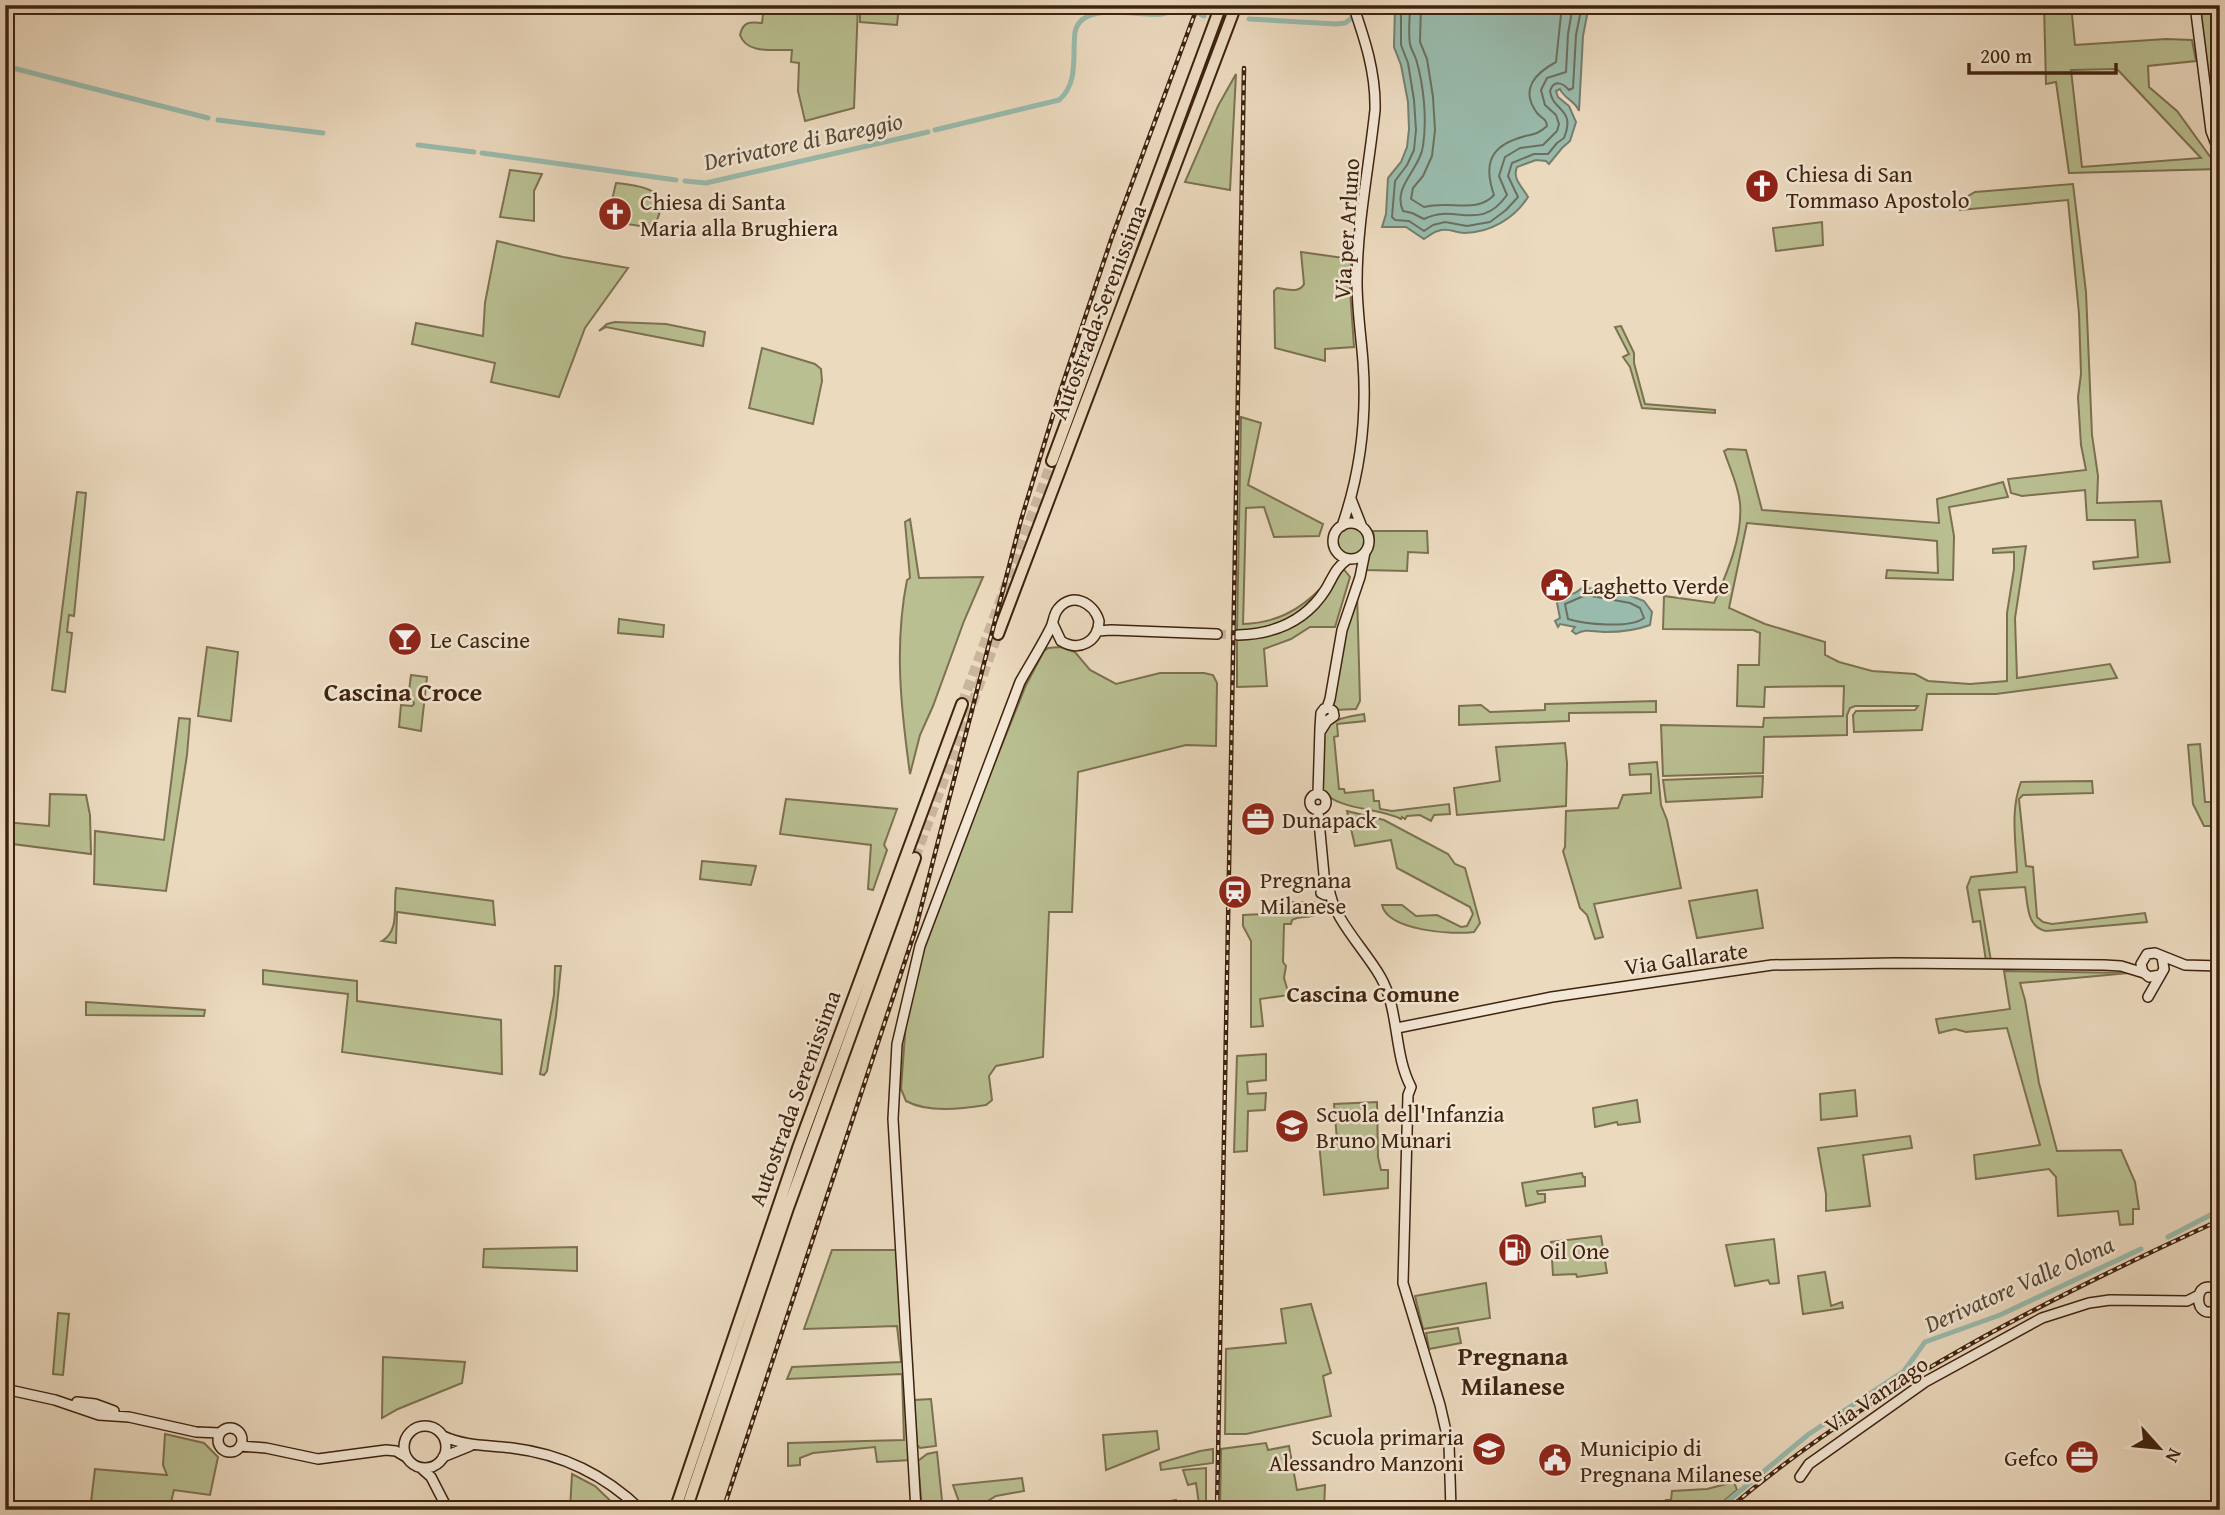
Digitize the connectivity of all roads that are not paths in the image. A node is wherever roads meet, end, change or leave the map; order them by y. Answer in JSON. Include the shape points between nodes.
{"nodes":[{"id":1,"x":1221,"y":5,"type":"edge"},
{"id":2,"x":1236,"y":5,"type":"edge"},
{"id":3,"x":1353,"y":5,"type":"edge"},
{"id":4,"x":2195,"y":5,"type":"edge"},
{"id":5,"x":2220,"y":155,"type":"edge"},
{"id":6,"x":1052,"y":461,"type":"tunnel mouth"},
{"id":7,"x":1351,"y":499,"type":"junction"},
{"id":8,"x":1342,"y":526,"type":"junction"},
{"id":9,"x":1362,"y":527,"type":"junction"},
{"id":10,"x":1335,"y":547,"type":"junction"},
{"id":11,"x":1365,"y":552,"type":"junction"},
{"id":12,"x":1349,"y":559,"type":"junction"},
{"id":13,"x":1333,"y":574,"type":"junction"},
{"id":14,"x":1360,"y":577,"type":"junction"},
{"id":15,"x":1053,"y":624,"type":"junction"},
{"id":16,"x":1098,"y":626,"type":"junction"},
{"id":17,"x":998,"y":634,"type":"tunnel mouth"},
{"id":18,"x":1217,"y":634,"type":"tunnel mouth"},
{"id":19,"x":1238,"y":635,"type":"tunnel mouth"},
{"id":20,"x":1061,"y":641,"type":"junction"},
{"id":21,"x":1042,"y":645,"type":"junction"},
{"id":22,"x":961,"y":704,"type":"tunnel mouth"},
{"id":23,"x":915,"y":858,"type":"tunnel mouth"},
{"id":24,"x":2144,"y":957,"type":"junction"},
{"id":25,"x":2162,"y":957,"type":"junction"},
{"id":26,"x":2104,"y":965,"type":"junction"},
{"id":27,"x":2185,"y":965,"type":"junction"},
{"id":28,"x":2220,"y":966,"type":"edge"},
{"id":29,"x":2161,"y":973,"type":"junction"},
{"id":30,"x":2145,"y":974,"type":"junction"},
{"id":31,"x":1397,"y":1028,"type":"junction"},
{"id":32,"x":2219,"y":1291,"type":"edge"},
{"id":33,"x":2199,"y":1295,"type":"junction"},
{"id":34,"x":2180,"y":1301,"type":"junction"},
{"id":35,"x":2220,"y":1307,"type":"edge"},
{"id":36,"x":2200,"y":1308,"type":"junction"},
{"id":37,"x":5,"y":1388,"type":"edge"},
{"id":38,"x":407,"y":1435,"type":"junction"},
{"id":39,"x":443,"y":1436,"type":"junction"},
{"id":40,"x":219,"y":1437,"type":"junction"},
{"id":41,"x":241,"y":1441,"type":"junction"},
{"id":42,"x":474,"y":1445,"type":"junction"},
{"id":43,"x":386,"y":1450,"type":"junction"},
{"id":44,"x":407,"y":1457,"type":"junction"},
{"id":45,"x":441,"y":1459,"type":"junction"},
{"id":46,"x":420,"y":1467,"type":"junction"},
{"id":47,"x":1800,"y":1477,"type":"dead end"},
{"id":48,"x":441,"y":1498,"type":"junction"},
{"id":49,"x":449,"y":1510,"type":"edge"},
{"id":50,"x":641,"y":1510,"type":"edge"},
{"id":51,"x":675,"y":1510,"type":"edge"},
{"id":52,"x":686,"y":1510,"type":"edge"},
{"id":53,"x":918,"y":1510,"type":"edge"},
{"id":54,"x":1451,"y":1510,"type":"edge"}],
"edges":[{"from":1,"to":6,"type":"highway","name":"Autostrada Serenissima"},
{"from":2,"to":17,"type":"highway","name":"Autostrada Serenissima"},
{"from":3,"to":7,"type":"street","name":"Via per Arluno","via":[[1376,97],[1358,254],[1363,420]]},
{"from":4,"to":5,"type":"street","via":[[2211,131]]},
{"from":7,"to":8,"type":"street","name":"Via per Arluno"},
{"from":7,"to":9,"type":"street"},
{"from":8,"to":9,"type":"street","via":[[1353,523]]},
{"from":8,"to":10,"type":"street","name":"Via per Arluno","via":[[1334,536]]},
{"from":9,"to":11,"type":"street","via":[[1369,541]]},
{"from":10,"to":12,"type":"street"},
{"from":10,"to":13,"type":"street","name":"Via per Arluno"},
{"from":11,"to":12,"type":"street"},
{"from":11,"to":14,"type":"street"},
{"from":12,"to":13,"type":"street"},
{"from":12,"to":14,"type":"street"},
{"from":13,"to":19,"type":"street","via":[[1320,598],[1295,621],[1274,631]]},
{"from":14,"to":31,"type":"street","via":[[1342,630],[1329,705],[1334,716],[1324,720],[1320,732],[1318,794],[1309,803],[1318,811],[1326,890],[1381,977]]},
{"from":15,"to":16,"type":"street","via":[[1060,606],[1072,600],[1092,607]]},
{"from":15,"to":20,"type":"street"},
{"from":15,"to":21,"type":"street"},
{"from":16,"to":18,"type":"street","via":[[1141,633]]},
{"from":16,"to":20,"type":"street","via":[[1090,641],[1080,646]]},
{"from":20,"to":21,"type":"street"},
{"from":21,"to":53,"type":"street","via":[[1020,682],[920,946],[897,1044],[893,1119]]},
{"from":22,"to":51,"type":"highway","name":"Autostrada Serenissima","via":[[798,1147]]},
{"from":23,"to":52,"type":"highway","name":"Autostrada Serenissima","via":[[788,1208]]},
{"from":24,"to":25,"type":"street","via":[[2151,953]]},
{"from":24,"to":26,"type":"street"},
{"from":24,"to":30,"type":"street"},
{"from":25,"to":27,"type":"street"},
{"from":25,"to":29,"type":"street"},
{"from":26,"to":30,"type":"street"},
{"from":26,"to":31,"type":"street","name":"Via Gallarate","via":[[1772,965],[1552,998]]},
{"from":27,"to":28,"type":"street"},
{"from":27,"to":29,"type":"street"},
{"from":29,"to":30,"type":"street"},
{"from":29,"to":30,"type":"street","via":[[2148,997]]},
{"from":31,"to":54,"type":"street","via":[[1411,1087],[1402,1281],[1449,1444]]},
{"from":32,"to":33,"type":"street","name":"Via Vanzago","via":[[2208,1287]]},
{"from":33,"to":34,"type":"street","name":"Via Vanzago"},
{"from":33,"to":36,"type":"street"},
{"from":34,"to":36,"type":"street","name":"Via Vanzago"},
{"from":34,"to":47,"type":"street","name":"Via Vanzago","via":[[2110,1300],[2042,1318],[1925,1382],[1804,1468]]},
{"from":35,"to":36,"type":"street","via":[[2211,1312]]},
{"from":37,"to":40,"type":"street","via":[[99,1415]]},
{"from":38,"to":39,"type":"street","via":[[425,1426]]},
{"from":38,"to":43,"type":"street"},
{"from":38,"to":44,"type":"street"},
{"from":39,"to":42,"type":"street"},
{"from":39,"to":45,"type":"street","via":[[446,1446]]},
{"from":40,"to":41,"type":"street","via":[[230,1428],[237,1430]]},
{"from":40,"to":41,"type":"street","via":[[227,1452],[234,1451]]},
{"from":41,"to":43,"type":"street","via":[[318,1459]]},
{"from":42,"to":45,"type":"street"},
{"from":42,"to":50,"type":"street","via":[[533,1451],[570,1461],[603,1478]]},
{"from":43,"to":44,"type":"street"},
{"from":44,"to":46,"type":"street"},
{"from":45,"to":46,"type":"street","via":[[430,1467]]},
{"from":45,"to":48,"type":"street","via":[[436,1475]]},
{"from":46,"to":48,"type":"street"},
{"from":48,"to":49,"type":"street"}]}
